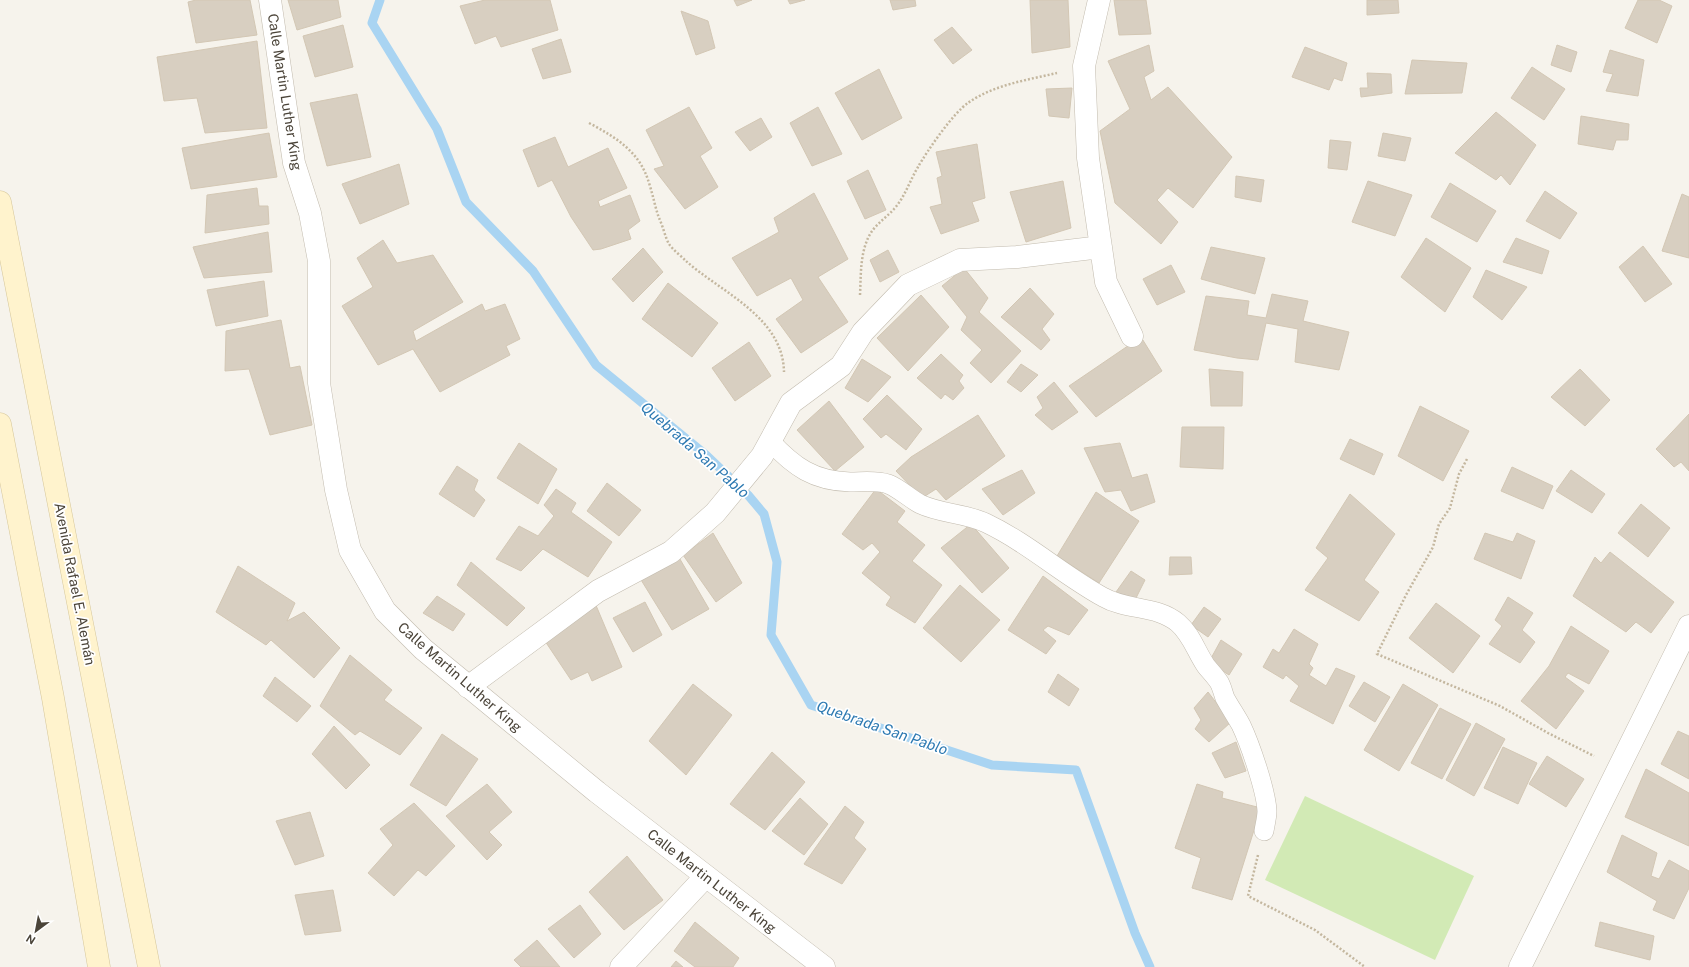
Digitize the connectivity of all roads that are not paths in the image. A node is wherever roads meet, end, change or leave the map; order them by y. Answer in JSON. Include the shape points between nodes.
{"nodes":[{"id":1,"x":270,"y":0,"type":"edge"},
{"id":2,"x":1099,"y":0,"type":"edge"},
{"id":3,"x":0,"y":202,"type":"edge"},
{"id":4,"x":1101,"y":247,"type":"junction"},
{"id":5,"x":1132,"y":336,"type":"dead end"},
{"id":6,"x":0,"y":424,"type":"edge"},
{"id":7,"x":770,"y":441,"type":"junction"},
{"id":8,"x":1689,"y":626,"type":"edge"},
{"id":9,"x":468,"y":687,"type":"junction"},
{"id":10,"x":1264,"y":831,"type":"road end"},
{"id":11,"x":706,"y":876,"type":"junction"},
{"id":12,"x":99,"y":967,"type":"edge"},
{"id":13,"x":150,"y":967,"type":"edge"},
{"id":14,"x":621,"y":967,"type":"edge"},
{"id":15,"x":824,"y":967,"type":"edge"},
{"id":16,"x":1520,"y":967,"type":"edge"}],
"edges":[{"from":1,"to":9,"type":"street","name":"Calle Martin Luther King","via":[[294,163],[310,213],[319,262],[319,383],[336,490],[350,550],[384,611]]},
{"from":2,"to":4,"type":"street","via":[[1084,66],[1088,158]]},
{"from":3,"to":13,"type":"main road","name":"Avenida Rafael E. Alemán"},
{"from":4,"to":5,"type":"street","via":[[1106,282]]},
{"from":4,"to":7,"type":"street","via":[[1017,257],[960,260],[908,285],[862,332],[841,366],[791,404]]},
{"from":6,"to":12,"type":"main road","via":[[53,698]]},
{"from":7,"to":9,"type":"street","via":[[752,470],[715,513],[671,552],[598,591]]},
{"from":7,"to":10,"type":"lane","via":[[782,455],[812,475],[838,482],[879,481],[890,485],[919,504],[986,523],[1104,598],[1128,607],[1159,612],[1177,622],[1188,634],[1220,683],[1242,726],[1266,803]]},
{"from":8,"to":16,"type":"street"},
{"from":9,"to":11,"type":"street","name":"Calle Martin Luther King","via":[[597,792]]},
{"from":11,"to":14,"type":"street"},
{"from":11,"to":15,"type":"street","name":"Calle Martin Luther King"}]}
